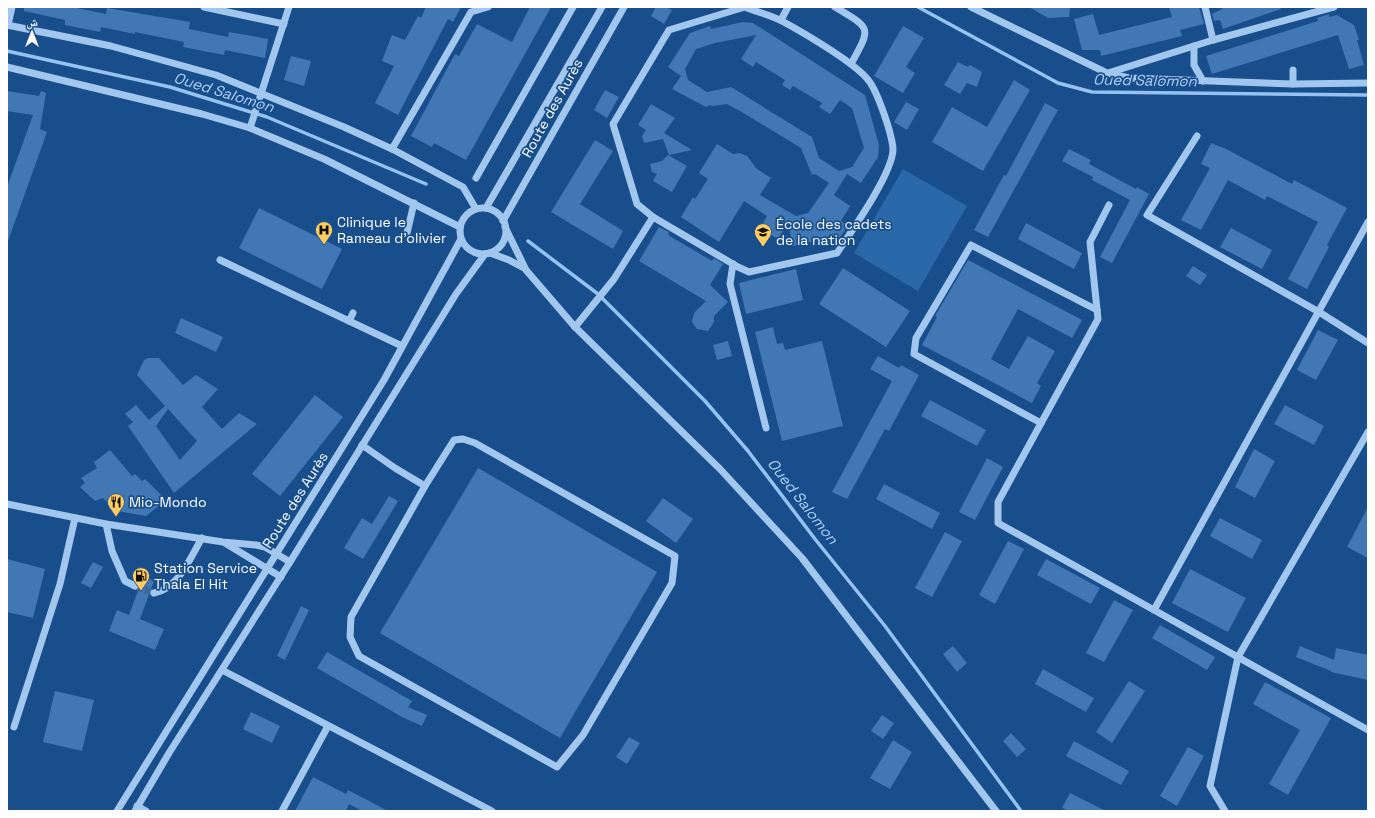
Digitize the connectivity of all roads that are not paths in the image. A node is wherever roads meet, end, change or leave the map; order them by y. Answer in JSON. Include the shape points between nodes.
{"nodes":[{"id":1,"x":12,"y":7,"type":"edge"},
{"id":2,"x":204,"y":7,"type":"edge"},
{"id":3,"x":289,"y":7,"type":"edge"},
{"id":4,"x":488,"y":7,"type":"edge"},
{"id":5,"x":573,"y":7,"type":"edge"},
{"id":6,"x":602,"y":7,"type":"edge"},
{"id":7,"x":624,"y":7,"type":"edge"},
{"id":8,"x":788,"y":7,"type":"edge"},
{"id":9,"x":835,"y":7,"type":"edge"},
{"id":10,"x":971,"y":7,"type":"edge"},
{"id":11,"x":1205,"y":7,"type":"edge"},
{"id":12,"x":1334,"y":7,"type":"edge"},
{"id":13,"x":238,"y":11,"type":"edge"},
{"id":14,"x":781,"y":20,"type":"junction"},
{"id":15,"x":284,"y":24,"type":"junction"},
{"id":16,"x":8,"y":25,"type":"edge"},
{"id":17,"x":1213,"y":40,"type":"junction"},
{"id":18,"x":1194,"y":46,"type":"junction"},
{"id":19,"x":851,"y":64,"type":"junction"},
{"id":20,"x":7,"y":67,"type":"edge"},
{"id":21,"x":1293,"y":70,"type":"dead end"},
{"id":22,"x":1108,"y":73,"type":"junction"},
{"id":23,"x":1203,"y":81,"type":"junction"},
{"id":24,"x":1368,"y":83,"type":"edge"},
{"id":25,"x":1294,"y":84,"type":"junction"},
{"id":26,"x":262,"y":93,"type":"junction"},
{"id":27,"x":250,"y":128,"type":"junction"},
{"id":28,"x":1197,"y":136,"type":"dead end"},
{"id":29,"x":392,"y":149,"type":"junction"},
{"id":30,"x":476,"y":178,"type":"dead end"},
{"id":31,"x":414,"y":203,"type":"junction"},
{"id":32,"x":1109,"y":205,"type":"dead end"},
{"id":33,"x":486,"y":208,"type":"junction"},
{"id":34,"x":476,"y":209,"type":"junction"},
{"id":35,"x":653,"y":217,"type":"junction"},
{"id":36,"x":1368,"y":222,"type":"edge"},
{"id":37,"x":504,"y":224,"type":"junction"},
{"id":38,"x":460,"y":227,"type":"junction"},
{"id":39,"x":407,"y":233,"type":"dead end"},
{"id":40,"x":461,"y":239,"type":"junction"},
{"id":41,"x":488,"y":253,"type":"junction"},
{"id":42,"x":220,"y":260,"type":"dead end"},
{"id":43,"x":733,"y":264,"type":"junction"},
{"id":44,"x":526,"y":270,"type":"junction"},
{"id":45,"x":1097,"y":310,"type":"junction"},
{"id":46,"x":1319,"y":312,"type":"junction"},
{"id":47,"x":353,"y":313,"type":"dead end"},
{"id":48,"x":349,"y":321,"type":"junction"},
{"id":49,"x":575,"y":327,"type":"junction"},
{"id":50,"x":1368,"y":343,"type":"edge"},
{"id":51,"x":402,"y":346,"type":"junction"},
{"id":52,"x":1041,"y":423,"type":"junction"},
{"id":53,"x":766,"y":428,"type":"dead end"},
{"id":54,"x":1368,"y":432,"type":"edge"},
{"id":55,"x":362,"y":445,"type":"junction"},
{"id":56,"x":425,"y":486,"type":"junction"},
{"id":57,"x":7,"y":504,"type":"edge"},
{"id":58,"x":75,"y":518,"type":"junction"},
{"id":59,"x":106,"y":524,"type":"junction"},
{"id":60,"x":202,"y":538,"type":"junction"},
{"id":61,"x":223,"y":542,"type":"junction"},
{"id":62,"x":277,"y":554,"type":"junction"},
{"id":63,"x":290,"y":562,"type":"junction"},
{"id":64,"x":268,"y":570,"type":"junction"},
{"id":65,"x":281,"y":577,"type":"junction"},
{"id":66,"x":135,"y":586,"type":"tunnel mouth"},
{"id":67,"x":154,"y":593,"type":"dead end"},
{"id":68,"x":1154,"y":610,"type":"junction"},
{"id":69,"x":1238,"y":657,"type":"junction"},
{"id":70,"x":222,"y":670,"type":"junction"},
{"id":71,"x":328,"y":726,"type":"junction"},
{"id":72,"x":14,"y":727,"type":"dead end"},
{"id":73,"x":1368,"y":730,"type":"edge"},
{"id":74,"x":136,"y":809,"type":"edge"},
{"id":75,"x":117,"y":811,"type":"edge"},
{"id":76,"x":146,"y":811,"type":"edge"},
{"id":77,"x":282,"y":811,"type":"edge"},
{"id":78,"x":492,"y":811,"type":"edge"},
{"id":79,"x":996,"y":811,"type":"edge"},
{"id":80,"x":1225,"y":811,"type":"edge"}],
"edges":[{"from":1,"to":16,"type":"street"},
{"from":2,"to":13,"type":"street"},
{"from":3,"to":15,"type":"street"},
{"from":4,"to":29,"type":"street","via":[[471,12]]},
{"from":5,"to":30,"type":"street"},
{"from":6,"to":33,"type":"street","name":"Route des Aurès"},
{"from":7,"to":37,"type":"street","name":"Route des Aurès"},
{"from":8,"to":14,"type":"street"},
{"from":9,"to":19,"type":"street","via":[[859,22],[865,29],[866,38]]},
{"from":10,"to":22,"type":"street"},
{"from":11,"to":17,"type":"street"},
{"from":12,"to":17,"type":"street"},
{"from":13,"to":15,"type":"street"},
{"from":14,"to":19,"type":"street"},
{"from":14,"to":35,"type":"street","via":[[745,7],[669,30],[613,124],[636,204]]},
{"from":15,"to":26,"type":"street"},
{"from":16,"to":26,"type":"street","via":[[111,46],[216,75]]},
{"from":17,"to":18,"type":"street"},
{"from":18,"to":22,"type":"street"},
{"from":18,"to":23,"type":"street","via":[[1194,65]]},
{"from":19,"to":43,"type":"street","via":[[869,80],[877,95],[893,150],[886,173],[865,211],[837,252],[749,272]]},
{"from":20,"to":27,"type":"street"},
{"from":21,"to":25,"type":"street"},
{"from":22,"to":23,"type":"street","via":[[1129,78]]},
{"from":23,"to":25,"type":"street"},
{"from":24,"to":25,"type":"street"},
{"from":26,"to":27,"type":"street"},
{"from":26,"to":29,"type":"street"},
{"from":27,"to":31,"type":"street","via":[[324,159]]},
{"from":28,"to":46,"type":"street","via":[[1147,215]]},
{"from":29,"to":34,"type":"street","via":[[463,187]]},
{"from":31,"to":38,"type":"street"},
{"from":31,"to":39,"type":"street"},
{"from":32,"to":45,"type":"street","via":[[1090,242]]},
{"from":33,"to":34,"type":"street"},
{"from":33,"to":37,"type":"street","via":[[493,210]]},
{"from":34,"to":38,"type":"street","via":[[466,216]]},
{"from":35,"to":43,"type":"street"},
{"from":35,"to":49,"type":"street","via":[[610,285]]},
{"from":36,"to":46,"type":"street"},
{"from":37,"to":41,"type":"street","via":[[506,234],[501,245]]},
{"from":37,"to":44,"type":"street"},
{"from":38,"to":40,"type":"street"},
{"from":40,"to":41,"type":"street","via":[[470,250]]},
{"from":40,"to":51,"type":"street","name":"Route des Aurès"},
{"from":41,"to":44,"type":"street","via":[[509,260]]},
{"from":41,"to":55,"type":"street","name":"Route des Aurès","via":[[465,279]]},
{"from":42,"to":48,"type":"street"},
{"from":43,"to":53,"type":"street","via":[[730,284]]},
{"from":44,"to":49,"type":"street"},
{"from":45,"to":52,"type":"street","via":[[1098,319]]},
{"from":45,"to":52,"type":"street","via":[[971,245],[916,338],[914,354]]},
{"from":46,"to":50,"type":"street"},
{"from":46,"to":68,"type":"street"},
{"from":47,"to":48,"type":"street"},
{"from":48,"to":51,"type":"street"},
{"from":49,"to":79,"type":"street","via":[[720,469],[798,553]]},
{"from":51,"to":62,"type":"street","name":"Route des Aurès","via":[[384,380]]},
{"from":52,"to":68,"type":"street","via":[[998,502],[998,523]]},
{"from":54,"to":69,"type":"street"},
{"from":55,"to":56,"type":"street"},
{"from":55,"to":63,"type":"street","name":"Route des Aurès"},
{"from":56,"to":56,"type":"street","via":[[351,617],[350,637],[356,650],[359,656],[557,767],[583,735],[672,583],[675,556],[475,443],[463,439],[454,440]]},
{"from":57,"to":58,"type":"street"},
{"from":58,"to":59,"type":"street"},
{"from":58,"to":72,"type":"street","via":[[60,584]]},
{"from":59,"to":60,"type":"street"},
{"from":59,"to":66,"type":"street","via":[[112,551],[125,581]]},
{"from":60,"to":61,"type":"street"},
{"from":60,"to":67,"type":"street","via":[[178,579],[163,591]]},
{"from":61,"to":62,"type":"street","via":[[261,546]]},
{"from":61,"to":64,"type":"street"},
{"from":62,"to":63,"type":"street"},
{"from":62,"to":64,"type":"street","name":"Route des Aurès"},
{"from":63,"to":65,"type":"street","name":"Route des Aurès"},
{"from":64,"to":65,"type":"street"},
{"from":64,"to":75,"type":"street","name":"Route des Aurès"},
{"from":65,"to":70,"type":"street","name":"Route des Aurès"},
{"from":68,"to":69,"type":"street"},
{"from":69,"to":73,"type":"street"},
{"from":69,"to":80,"type":"street","via":[[1210,786]]},
{"from":70,"to":71,"type":"street"},
{"from":70,"to":74,"type":"street","name":"Route des Aurès"},
{"from":71,"to":77,"type":"street"},
{"from":71,"to":78,"type":"street"},
{"from":74,"to":76,"type":"street"}]}
